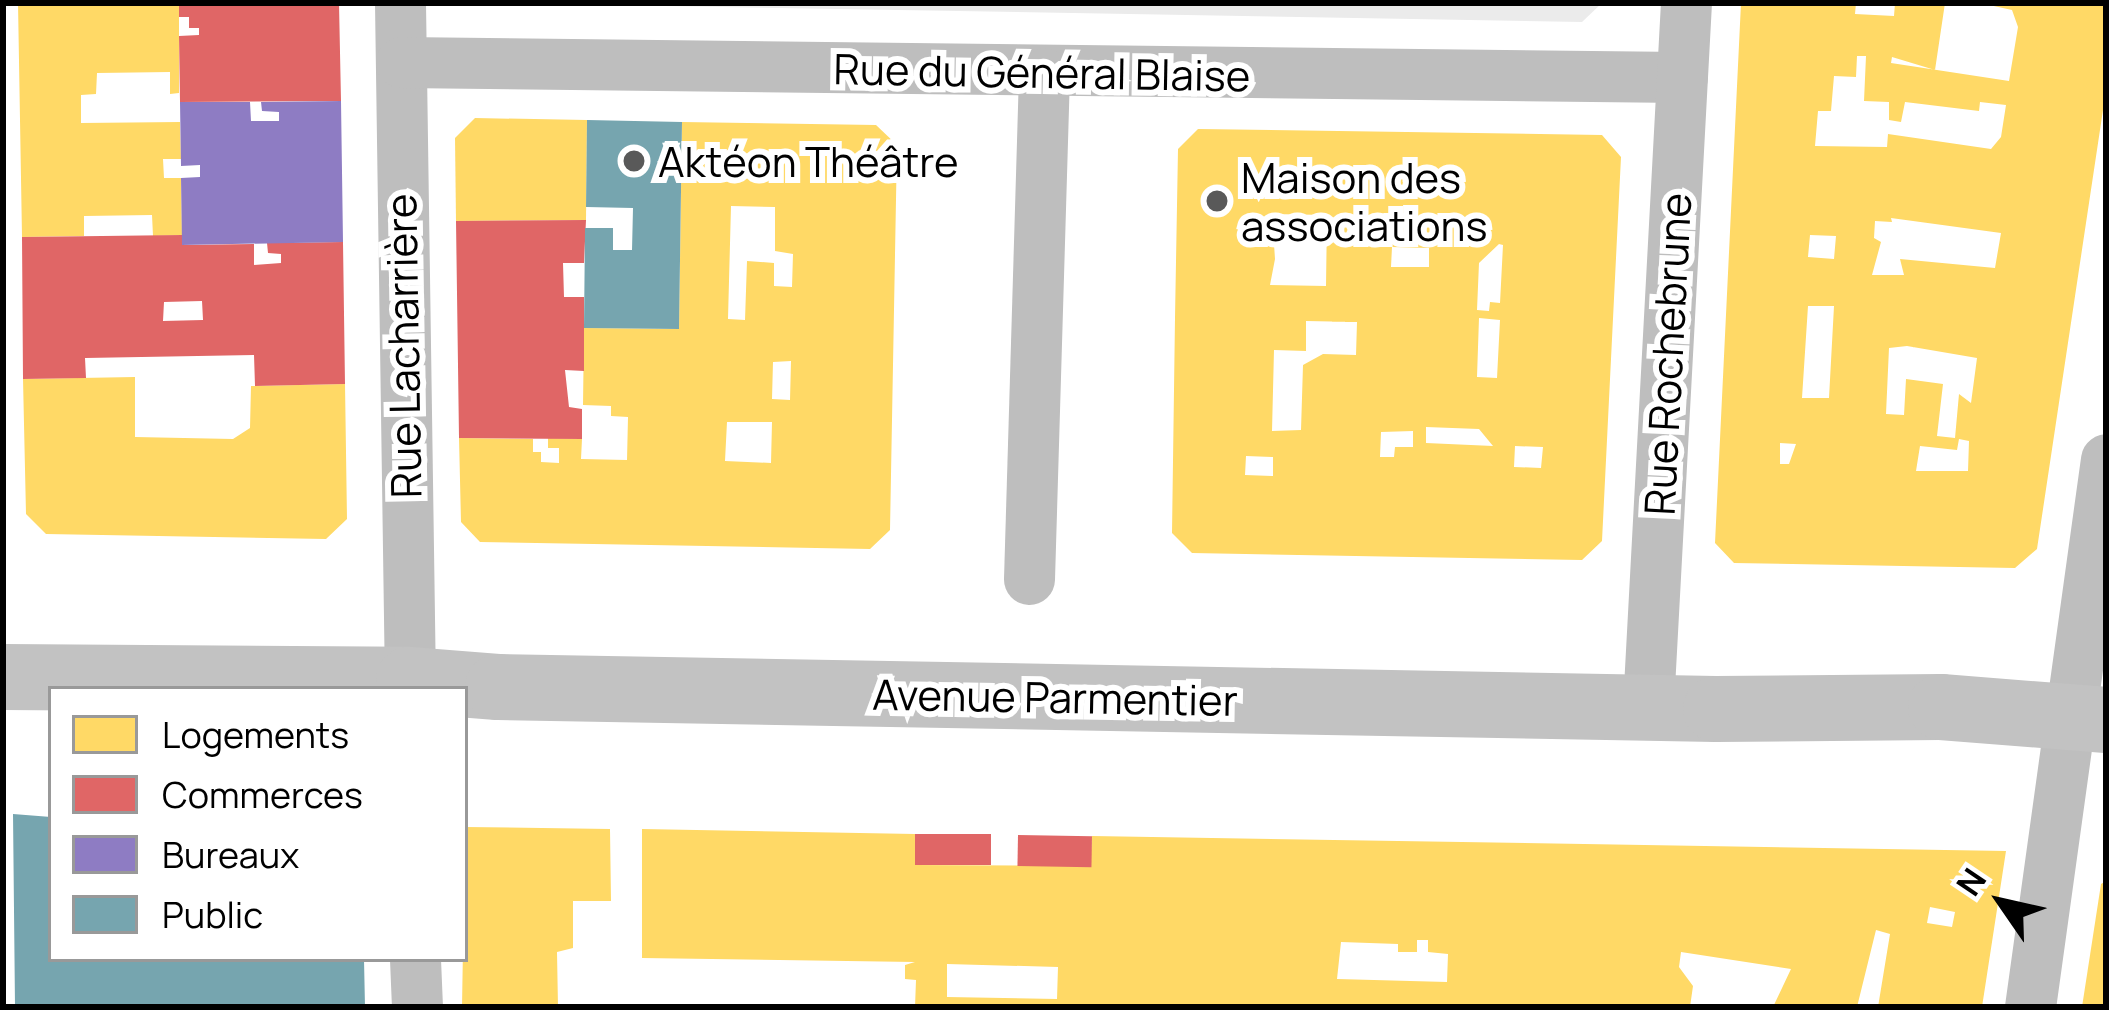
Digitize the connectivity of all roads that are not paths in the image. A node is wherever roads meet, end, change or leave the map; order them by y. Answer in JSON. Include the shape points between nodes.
{"nodes":[{"id":1,"x":400,"y":3,"type":"edge"},
{"id":2,"x":1686,"y":3,"type":"edge"},
{"id":3,"x":401,"y":62,"type":"junction"},
{"id":4,"x":1044,"y":73,"type":"junction"},
{"id":5,"x":1682,"y":77,"type":"junction"},
{"id":6,"x":2106,"y":459,"type":"edge"},
{"id":7,"x":1029,"y":580,"type":"dead end"},
{"id":8,"x":3,"y":677,"type":"edge"},
{"id":9,"x":410,"y":685,"type":"edge"},
{"id":10,"x":454,"y":686,"type":"edge"},
{"id":11,"x":468,"y":686,"type":"edge"},
{"id":12,"x":1648,"y":706,"type":"junction"},
{"id":13,"x":2087,"y":718,"type":"edge"},
{"id":14,"x":415,"y":962,"type":"edge"},
{"id":15,"x":417,"y":1007,"type":"edge"},
{"id":16,"x":2030,"y":1007,"type":"edge"}],
"edges":[{"from":1,"to":3,"type":"street","name":"Rue Lacharrière"},
{"from":2,"to":5,"type":"street","name":"Rue Rochebrune"},
{"from":3,"to":4,"type":"street","name":"Rue du Général Blaise"},
{"from":3,"to":9,"type":"street","name":"Rue Lacharrière"},
{"from":4,"to":5,"type":"street","name":"Rue du Général Blaise"},
{"from":4,"to":7,"type":"street"},
{"from":5,"to":12,"type":"street","name":"Rue Rochebrune"},
{"from":6,"to":13,"type":"street"},
{"from":8,"to":9,"type":"street","name":"Avenue Parmentier"},
{"from":9,"to":10,"type":"street","name":"Avenue Parmentier"},
{"from":11,"to":12,"type":"street","name":"Avenue Parmentier"},
{"from":12,"to":13,"type":"street","name":"Avenue Parmentier","via":[[1942,707]]},
{"from":13,"to":16,"type":"street"},
{"from":14,"to":15,"type":"street"}]}
